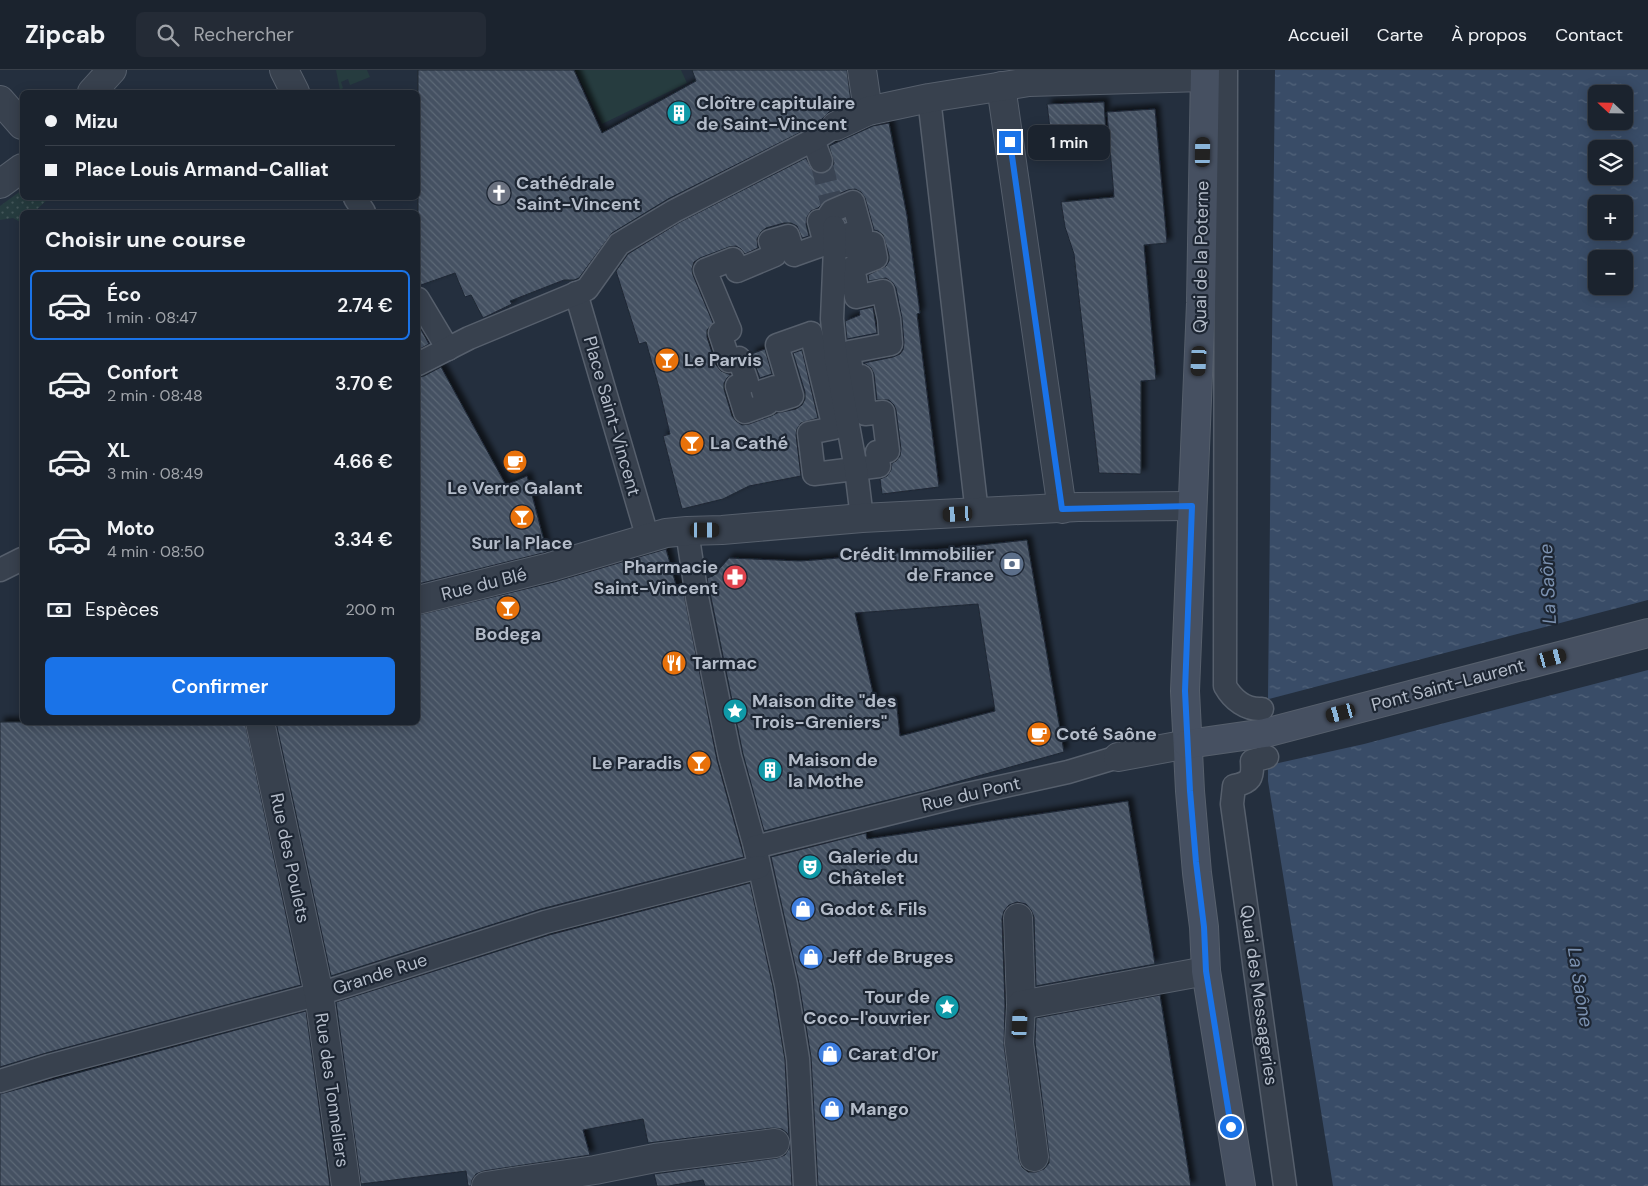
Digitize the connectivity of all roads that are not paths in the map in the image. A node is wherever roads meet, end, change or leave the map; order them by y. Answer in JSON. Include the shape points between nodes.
{"nodes":[{"id":1,"x":112,"y":70,"type":"edge"},
{"id":2,"x":284,"y":70,"type":"edge"},
{"id":3,"x":862,"y":70,"type":"edge"},
{"id":4,"x":1212,"y":72,"type":"edge"},
{"id":5,"x":1029,"y":76,"type":"edge"},
{"id":6,"x":1001,"y":86,"type":"junction"},
{"id":7,"x":94,"y":90,"type":"edge"},
{"id":8,"x":294,"y":90,"type":"edge"},
{"id":9,"x":929,"y":98,"type":"junction"},
{"id":10,"x":0,"y":100,"type":"edge"},
{"id":11,"x":868,"y":111,"type":"junction"},
{"id":12,"x":20,"y":123,"type":"edge"},
{"id":13,"x":824,"y":133,"type":"junction"},
{"id":14,"x":821,"y":160,"type":"tunnel mouth"},
{"id":15,"x":20,"y":169,"type":"edge"},
{"id":16,"x":0,"y":184,"type":"edge"},
{"id":17,"x":833,"y":210,"type":"junction"},
{"id":18,"x":576,"y":293,"type":"junction"},
{"id":19,"x":420,"y":302,"type":"edge"},
{"id":20,"x":448,"y":349,"type":"junction"},
{"id":21,"x":420,"y":363,"type":"edge"},
{"id":22,"x":856,"y":469,"type":"junction"},
{"id":23,"x":1192,"y":506,"type":"junction"},
{"id":24,"x":1062,"y":509,"type":"junction"},
{"id":25,"x":977,"y":513,"type":"junction"},
{"id":26,"x":862,"y":518,"type":"junction"},
{"id":27,"x":687,"y":531,"type":"junction"},
{"id":28,"x":648,"y":539,"type":"junction"},
{"id":29,"x":20,"y":560,"type":"edge"},
{"id":30,"x":0,"y":570,"type":"edge"},
{"id":31,"x":420,"y":600,"type":"edge"},
{"id":32,"x":1648,"y":633,"type":"edge"},
{"id":33,"x":1253,"y":708,"type":"dead end"},
{"id":34,"x":261,"y":725,"type":"edge"},
{"id":35,"x":1188,"y":744,"type":"junction"},
{"id":36,"x":1118,"y":757,"type":"joint"},
{"id":37,"x":1259,"y":759,"type":"dead end"},
{"id":38,"x":757,"y":857,"type":"junction"},
{"id":39,"x":1018,"y":918,"type":"dead end"},
{"id":40,"x":1206,"y":971,"type":"junction"},
{"id":41,"x":319,"y":994,"type":"junction"},
{"id":42,"x":1021,"y":1004,"type":"junction"},
{"id":43,"x":0,"y":1080,"type":"edge"},
{"id":44,"x":802,"y":1140,"type":"junction"},
{"id":45,"x":774,"y":1143,"type":"joint"},
{"id":46,"x":1034,"y":1157,"type":"dead end"},
{"id":47,"x":346,"y":1186,"type":"edge"},
{"id":48,"x":486,"y":1186,"type":"edge"},
{"id":49,"x":805,"y":1186,"type":"edge"},
{"id":50,"x":1241,"y":1186,"type":"edge"},
{"id":51,"x":1285,"y":1186,"type":"edge"}],
"edges":[{"from":1,"to":7,"type":"street"},
{"from":2,"to":8,"type":"street"},
{"from":3,"to":11,"type":"street"},
{"from":4,"to":5,"type":"street"},
{"from":4,"to":23,"type":"main road","name":"Quai de la Poterne"},
{"from":4,"to":33,"type":"street","name":"Quai de la Poterne","via":[[1225,686],[1230,694]]},
{"from":5,"to":6,"type":"street"},
{"from":6,"to":9,"type":"street"},
{"from":6,"to":24,"type":"street"},
{"from":9,"to":11,"type":"street"},
{"from":9,"to":25,"type":"street"},
{"from":10,"to":12,"type":"street"},
{"from":11,"to":13,"type":"street"},
{"from":13,"to":14,"type":"street"},
{"from":13,"to":18,"type":"street","via":[[619,244],[586,288]]},
{"from":15,"to":16,"type":"street"},
{"from":17,"to":22,"type":"street","via":[[832,319]]},
{"from":17,"to":22,"type":"street","via":[[853,202],[861,231],[849,234],[845,239],[846,246],[852,248],[873,242],[876,258],[853,267],[856,297],[883,291],[889,319],[891,344],[849,352],[852,377],[861,376],[865,414],[883,412],[888,451],[878,452],[879,466]]},
{"from":17,"to":22,"type":"street","via":[[825,221],[819,222],[825,244],[794,255],[788,236],[770,241],[775,255],[745,268],[737,271],[732,259],[705,270],[730,330],[720,333],[729,361],[739,358],[747,382],[737,386],[745,412],[767,404],[763,391],[775,387],[779,400],[792,396],[777,345],[811,333],[834,428],[810,433],[814,474]]},
{"from":18,"to":20,"type":"street"},
{"from":18,"to":28,"type":"street","name":"Place Saint-Vincent"},
{"from":19,"to":20,"type":"street"},
{"from":20,"to":21,"type":"street"},
{"from":22,"to":26,"type":"street"},
{"from":23,"to":24,"type":"street"},
{"from":23,"to":35,"type":"main road","name":"Quai de la Poterne","via":[[1185,691]]},
{"from":24,"to":25,"type":"street"},
{"from":25,"to":26,"type":"street"},
{"from":26,"to":27,"type":"street"},
{"from":27,"to":28,"type":"street"},
{"from":27,"to":38,"type":"street","via":[[697,597],[730,757]]},
{"from":28,"to":31,"type":"street","name":"Rue du Blé"},
{"from":29,"to":30,"type":"street"},
{"from":32,"to":35,"type":"main road","name":"Pont Saint-Laurent","via":[[1265,733]]},
{"from":34,"to":41,"type":"street","name":"Rue des Poulets"},
{"from":35,"to":36,"type":"street","name":"Rue du Pont"},
{"from":35,"to":40,"type":"main road"},
{"from":36,"to":38,"type":"street","name":"Rue du Pont"},
{"from":37,"to":51,"type":"street","name":"Quai des Messageries","via":[[1248,781],[1234,786],[1232,804]]},
{"from":38,"to":41,"type":"street","name":"Grande Rue"},
{"from":38,"to":44,"type":"street","via":[[788,994],[798,1059]]},
{"from":39,"to":42,"type":"street"},
{"from":40,"to":42,"type":"street"},
{"from":40,"to":50,"type":"main road"},
{"from":41,"to":43,"type":"street","name":"Grande Rue"},
{"from":41,"to":47,"type":"street","name":"Rue des Tonneliers"},
{"from":42,"to":46,"type":"street","via":[[1019,1043]]},
{"from":44,"to":45,"type":"street"},
{"from":44,"to":49,"type":"street"},
{"from":45,"to":48,"type":"street","via":[[655,1158]]}]}
